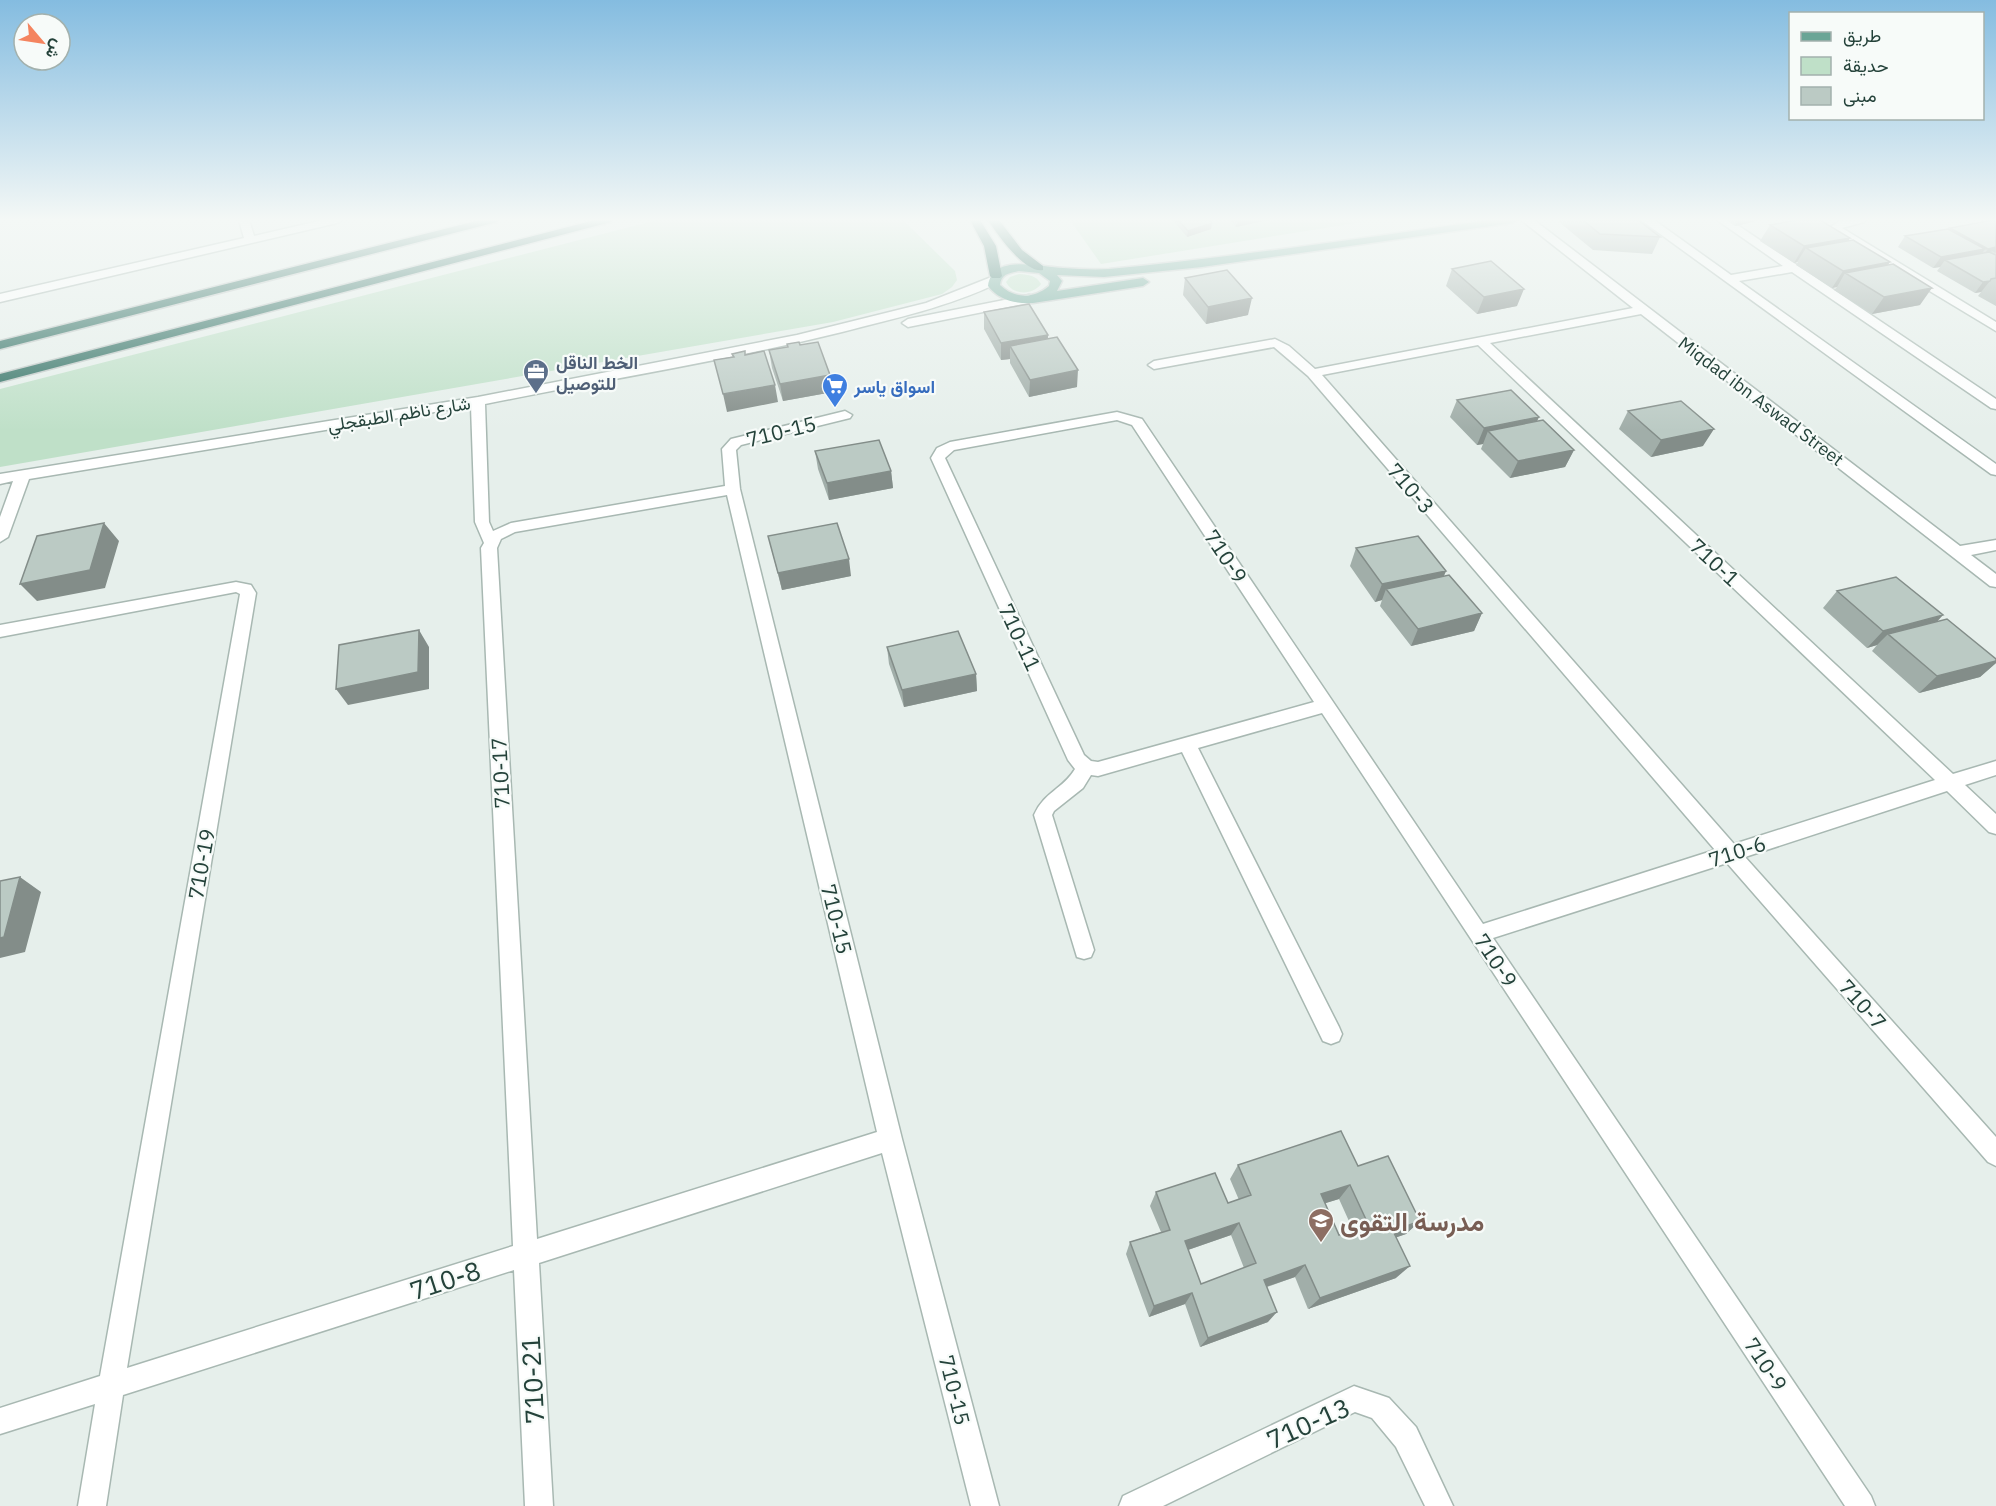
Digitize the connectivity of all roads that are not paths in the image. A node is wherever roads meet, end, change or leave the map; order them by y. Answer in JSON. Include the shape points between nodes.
{"nodes":[{"id":1,"x":33,"y":290,"type":"edge"},
{"id":2,"x":216,"y":290,"type":"edge"},
{"id":3,"x":336,"y":290,"type":"edge"},
{"id":4,"x":972,"y":290,"type":"edge"},
{"id":5,"x":999,"y":290,"type":"edge"},
{"id":6,"x":1052,"y":290,"type":"edge"},
{"id":7,"x":1086,"y":290,"type":"edge"},
{"id":8,"x":1617,"y":290,"type":"edge"},
{"id":9,"x":1745,"y":290,"type":"edge"},
{"id":10,"x":1826,"y":290,"type":"edge"},
{"id":11,"x":1935,"y":290,"type":"edge"},
{"id":12,"x":0,"y":298,"type":"edge"},
{"id":13,"x":1035,"y":298,"type":"junction"},
{"id":14,"x":1642,"y":310,"type":"junction"},
{"id":15,"x":1996,"y":327,"type":"edge"},
{"id":16,"x":797,"y":339,"type":"junction"},
{"id":17,"x":1481,"y":341,"type":"junction"},
{"id":18,"x":0,"y":345,"type":"edge"},
{"id":19,"x":1154,"y":365,"type":"dead end"},
{"id":20,"x":1314,"y":373,"type":"junction"},
{"id":21,"x":0,"y":378,"type":"edge"},
{"id":22,"x":478,"y":401,"type":"junction"},
{"id":23,"x":1996,"y":405,"type":"edge"},
{"id":24,"x":845,"y":415,"type":"dead end"},
{"id":25,"x":1129,"y":418,"type":"joint"},
{"id":26,"x":1996,"y":471,"type":"edge"},
{"id":27,"x":23,"y":475,"type":"junction"},
{"id":28,"x":0,"y":479,"type":"edge"},
{"id":29,"x":733,"y":489,"type":"junction"},
{"id":30,"x":0,"y":537,"type":"edge"},
{"id":31,"x":491,"y":542,"type":"junction"},
{"id":32,"x":1996,"y":544,"type":"edge"},
{"id":33,"x":1958,"y":552,"type":"junction"},
{"id":34,"x":1996,"y":582,"type":"edge"},
{"id":35,"x":0,"y":631,"type":"edge"},
{"id":36,"x":1326,"y":705,"type":"junction"},
{"id":37,"x":1187,"y":744,"type":"junction"},
{"id":38,"x":1086,"y":767,"type":"junction"},
{"id":39,"x":1996,"y":768,"type":"edge"},
{"id":40,"x":1949,"y":783,"type":"junction"},
{"id":41,"x":1996,"y":826,"type":"edge"},
{"id":42,"x":1730,"y":854,"type":"junction"},
{"id":43,"x":1479,"y":934,"type":"junction"},
{"id":44,"x":1084,"y":950,"type":"dead end"},
{"id":45,"x":1331,"y":1034,"type":"dead end"},
{"id":46,"x":890,"y":1139,"type":"junction"},
{"id":47,"x":1996,"y":1154,"type":"edge"},
{"id":48,"x":525,"y":1254,"type":"junction"},
{"id":49,"x":111,"y":1386,"type":"junction"},
{"id":50,"x":0,"y":1421,"type":"edge"},
{"id":51,"x":93,"y":1506,"type":"edge"},
{"id":52,"x":539,"y":1506,"type":"edge"},
{"id":53,"x":985,"y":1506,"type":"edge"},
{"id":54,"x":1133,"y":1506,"type":"edge"},
{"id":55,"x":1439,"y":1506,"type":"edge"},
{"id":56,"x":1861,"y":1506,"type":"edge"}],
"edges":[{"from":1,"to":12,"type":"street"},
{"from":2,"to":18,"type":"highway"},
{"from":3,"to":21,"type":"highway"},
{"from":4,"to":16,"type":"street","via":[[930,306]]},
{"from":5,"to":13,"type":"main road","via":[[1006,296]]},
{"from":6,"to":13,"type":"main road"},
{"from":7,"to":13,"type":"main road"},
{"from":8,"to":14,"type":"street","name":"Miqdad ibn Aswad Street"},
{"from":9,"to":26,"type":"street"},
{"from":10,"to":23,"type":"street"},
{"from":11,"to":15,"type":"street"},
{"from":13,"to":16,"type":"street","via":[[863,332]]},
{"from":14,"to":17,"type":"street"},
{"from":14,"to":33,"type":"street","name":"Miqdad ibn Aswad Street"},
{"from":16,"to":22,"type":"street","name":"شارع ناظم الطبقجلي"},
{"from":17,"to":20,"type":"street"},
{"from":17,"to":40,"type":"street","name":"710-1"},
{"from":19,"to":20,"type":"street","name":"710-3","via":[[1275,343]]},
{"from":20,"to":42,"type":"street","name":"710-3"},
{"from":22,"to":27,"type":"street","name":"شارع ناظم الطبقجلي"},
{"from":22,"to":31,"type":"street","name":"710-17","via":[[482,522]]},
{"from":24,"to":29,"type":"street","name":"710-15","via":[[732,444],[728,453]]},
{"from":25,"to":36,"type":"street","name":"710-9","via":[[1137,422]]},
{"from":25,"to":38,"type":"street","name":"710-11","via":[[1117,416],[950,446],[938,458],[1077,760]]},
{"from":27,"to":28,"type":"street","name":"شارع ناظم الطبقجلي"},
{"from":27,"to":30,"type":"street"},
{"from":29,"to":31,"type":"street","via":[[520,526],[502,531]]},
{"from":29,"to":46,"type":"street","name":"710-15"},
{"from":31,"to":48,"type":"street","name":"710-17"},
{"from":32,"to":33,"type":"street"},
{"from":33,"to":34,"type":"street","name":"Miqdad ibn Aswad Street"},
{"from":35,"to":49,"type":"street","name":"710-19","via":[[236,587],[248,593]]},
{"from":36,"to":37,"type":"street"},
{"from":36,"to":43,"type":"street","name":"710-9"},
{"from":37,"to":38,"type":"street","via":[[1098,769]]},
{"from":37,"to":45,"type":"street"},
{"from":38,"to":44,"type":"street","via":[[1076,783],[1047,806],[1042,815]]},
{"from":39,"to":40,"type":"street","name":"710-6"},
{"from":40,"to":41,"type":"street","name":"710-1"},
{"from":40,"to":42,"type":"street","name":"710-6"},
{"from":42,"to":43,"type":"street","name":"710-6"},
{"from":42,"to":47,"type":"street","name":"710-7"},
{"from":43,"to":56,"type":"street","name":"710-9"},
{"from":46,"to":48,"type":"street","name":"710-8"},
{"from":46,"to":53,"type":"street","name":"710-15"},
{"from":48,"to":49,"type":"street","name":"710-8"},
{"from":48,"to":52,"type":"street","name":"710-21"},
{"from":49,"to":50,"type":"street","name":"710-8"},
{"from":49,"to":51,"type":"street"},
{"from":54,"to":55,"type":"street","name":"710-13","via":[[1354,1399],[1380,1407],[1406,1437]]}]}
